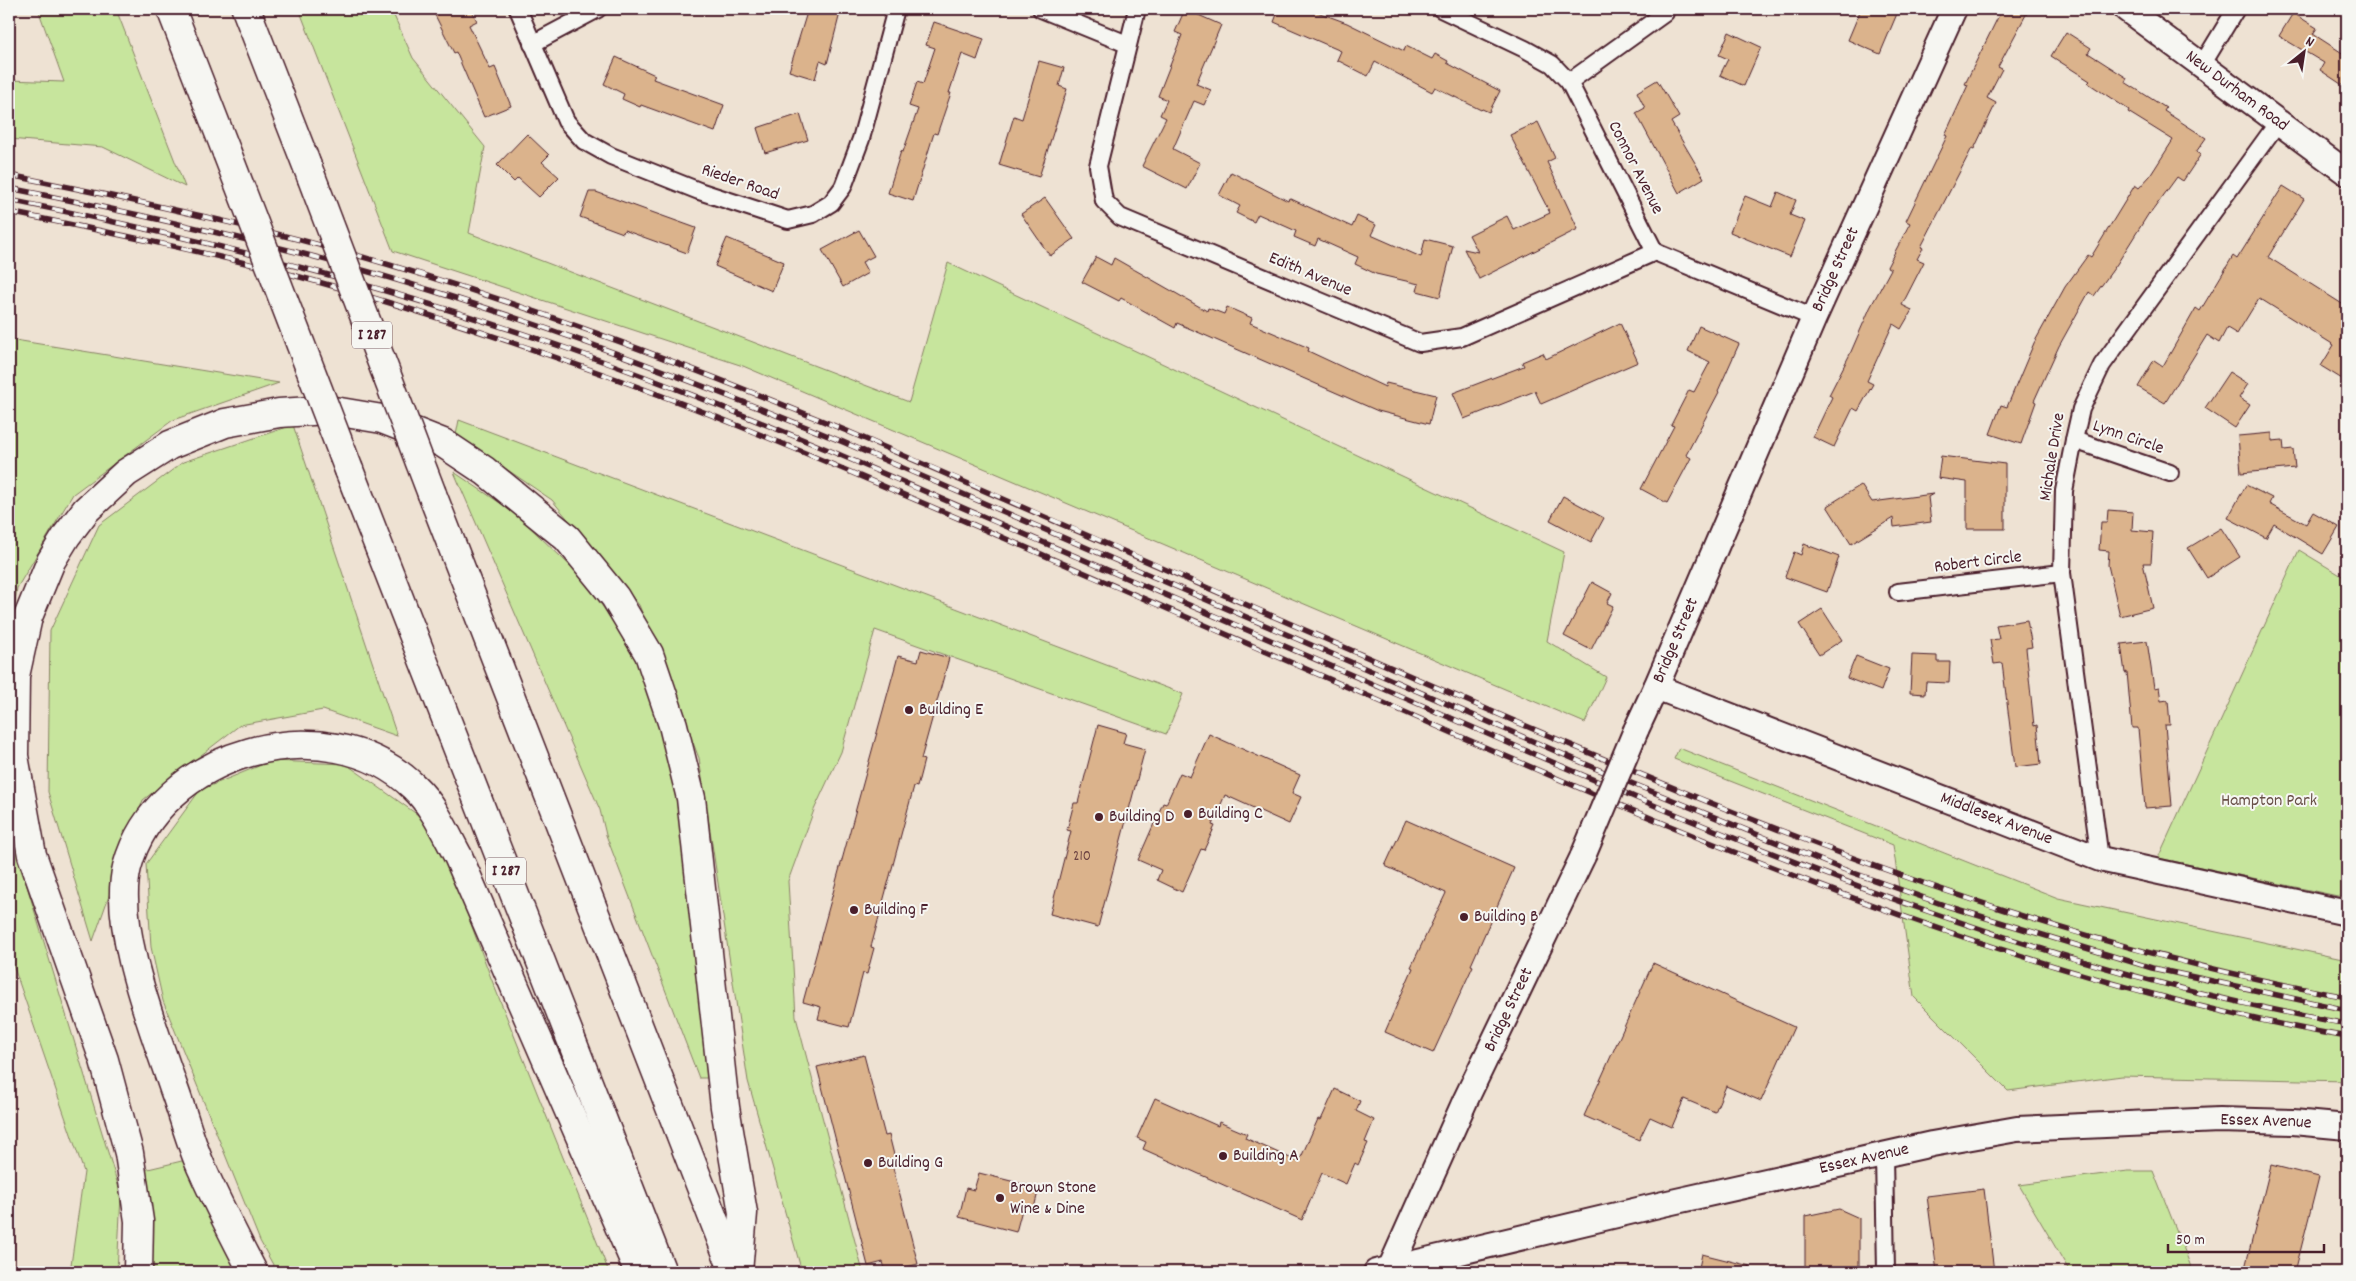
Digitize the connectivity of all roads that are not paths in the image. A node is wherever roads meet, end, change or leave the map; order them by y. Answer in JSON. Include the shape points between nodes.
{"nodes":[{"id":1,"x":171,"y":9,"type":"edge"},
{"id":2,"x":246,"y":9,"type":"edge"},
{"id":3,"x":518,"y":9,"type":"edge"},
{"id":4,"x":598,"y":9,"type":"edge"},
{"id":5,"x":896,"y":9,"type":"edge"},
{"id":6,"x":1041,"y":9,"type":"edge"},
{"id":7,"x":1137,"y":9,"type":"edge"},
{"id":8,"x":1440,"y":9,"type":"edge"},
{"id":9,"x":1954,"y":9,"type":"edge"},
{"id":10,"x":2126,"y":9,"type":"edge"},
{"id":11,"x":2236,"y":9,"type":"edge"},
{"id":12,"x":1665,"y":13,"type":"dead end"},
{"id":13,"x":532,"y":44,"type":"junction"},
{"id":14,"x":1127,"y":44,"type":"junction"},
{"id":15,"x":2202,"y":65,"type":"junction"},
{"id":16,"x":1569,"y":82,"type":"junction"},
{"id":17,"x":2278,"y":121,"type":"junction"},
{"id":18,"x":2347,"y":173,"type":"edge"},
{"id":19,"x":1655,"y":252,"type":"junction"},
{"id":20,"x":1814,"y":318,"type":"junction"},
{"id":21,"x":2074,"y":440,"type":"junction"},
{"id":22,"x":2170,"y":473,"type":"dead end"},
{"id":23,"x":2062,"y":573,"type":"junction"},
{"id":24,"x":1898,"y":592,"type":"dead end"},
{"id":25,"x":1656,"y":687,"type":"junction"},
{"id":26,"x":2100,"y":859,"type":"junction"},
{"id":27,"x":2347,"y":913,"type":"edge"},
{"id":28,"x":2347,"y":1127,"type":"edge"},
{"id":29,"x":1884,"y":1155,"type":"junction"},
{"id":30,"x":1383,"y":1270,"type":"edge"},
{"id":31,"x":138,"y":1272,"type":"edge"},
{"id":32,"x":253,"y":1272,"type":"edge"},
{"id":33,"x":644,"y":1272,"type":"edge"},
{"id":34,"x":662,"y":1272,"type":"edge"},
{"id":35,"x":736,"y":1272,"type":"edge"},
{"id":36,"x":1886,"y":1272,"type":"edge"}],
"edges":[{"from":1,"to":34,"type":"highway","number":"I 287","bridge":true},
{"from":2,"to":35,"type":"highway","number":"I 287","bridge":true},
{"from":3,"to":13,"type":"street","name":"Rieder Road"},
{"from":4,"to":13,"type":"street"},
{"from":5,"to":13,"type":"street","name":"Rieder Road","via":[[861,139],[843,187],[831,203],[813,214],[788,220],[699,191],[611,156],[584,141],[566,121]]},
{"from":6,"to":14,"type":"street"},
{"from":7,"to":14,"type":"street"},
{"from":8,"to":16,"type":"street","name":"Connor Avenue","via":[[1552,64]]},
{"from":9,"to":20,"type":"street","name":"Bridge Street"},
{"from":10,"to":15,"type":"street","name":"New Durham Road"},
{"from":11,"to":15,"type":"street"},
{"from":12,"to":16,"type":"street"},
{"from":14,"to":19,"type":"street","name":"Edith Avenue","via":[[1098,166],[1104,201],[1120,217],[1420,343],[1462,337]]},
{"from":15,"to":17,"type":"street","name":"New Durham Road"},
{"from":16,"to":19,"type":"street","name":"Connor Avenue"},
{"from":17,"to":18,"type":"street","name":"New Durham Road"},
{"from":17,"to":21,"type":"street","name":"Michale Drive","via":[[2102,366],[2081,408]]},
{"from":19,"to":20,"type":"street"},
{"from":20,"to":25,"type":"street","name":"Bridge Street"},
{"from":21,"to":22,"type":"street","name":"Lynn Circle"},
{"from":21,"to":23,"type":"street","name":"Michale Drive","via":[[2064,491]]},
{"from":23,"to":24,"type":"street","name":"Robert Circle"},
{"from":23,"to":26,"type":"street","name":"Michale Drive"},
{"from":25,"to":26,"type":"street","name":"Middlesex Avenue"},
{"from":25,"to":30,"type":"street","name":"Bridge Street","bridge":true,"via":[[1583,856]]},
{"from":26,"to":27,"type":"street","name":"Middlesex Avenue"},
{"from":28,"to":29,"type":"street","name":"Essex Avenue","via":[[2220,1120],[2017,1129]]},
{"from":29,"to":30,"type":"street","name":"Essex Avenue"},
{"from":29,"to":36,"type":"street"},
{"from":31,"to":35,"type":"highway","via":[[139,1221],[129,1153],[104,1060],[32,854],[14,756],[15,676],[28,617],[51,561],[67,535],[86,510],[126,472],[170,445],[225,423],[279,413],[328,410],[382,419],[408,429],[443,443],[485,471],[567,538],[615,597],[649,654],[673,724],[691,798],[726,1107],[743,1213]]},
{"from":32,"to":33,"type":"highway","via":[[202,1169],[142,993],[123,912],[127,868],[146,825],[181,786],[224,761],[247,752],[298,745],[325,745],[363,755],[413,786],[434,811],[458,856],[636,1265]]}]}
